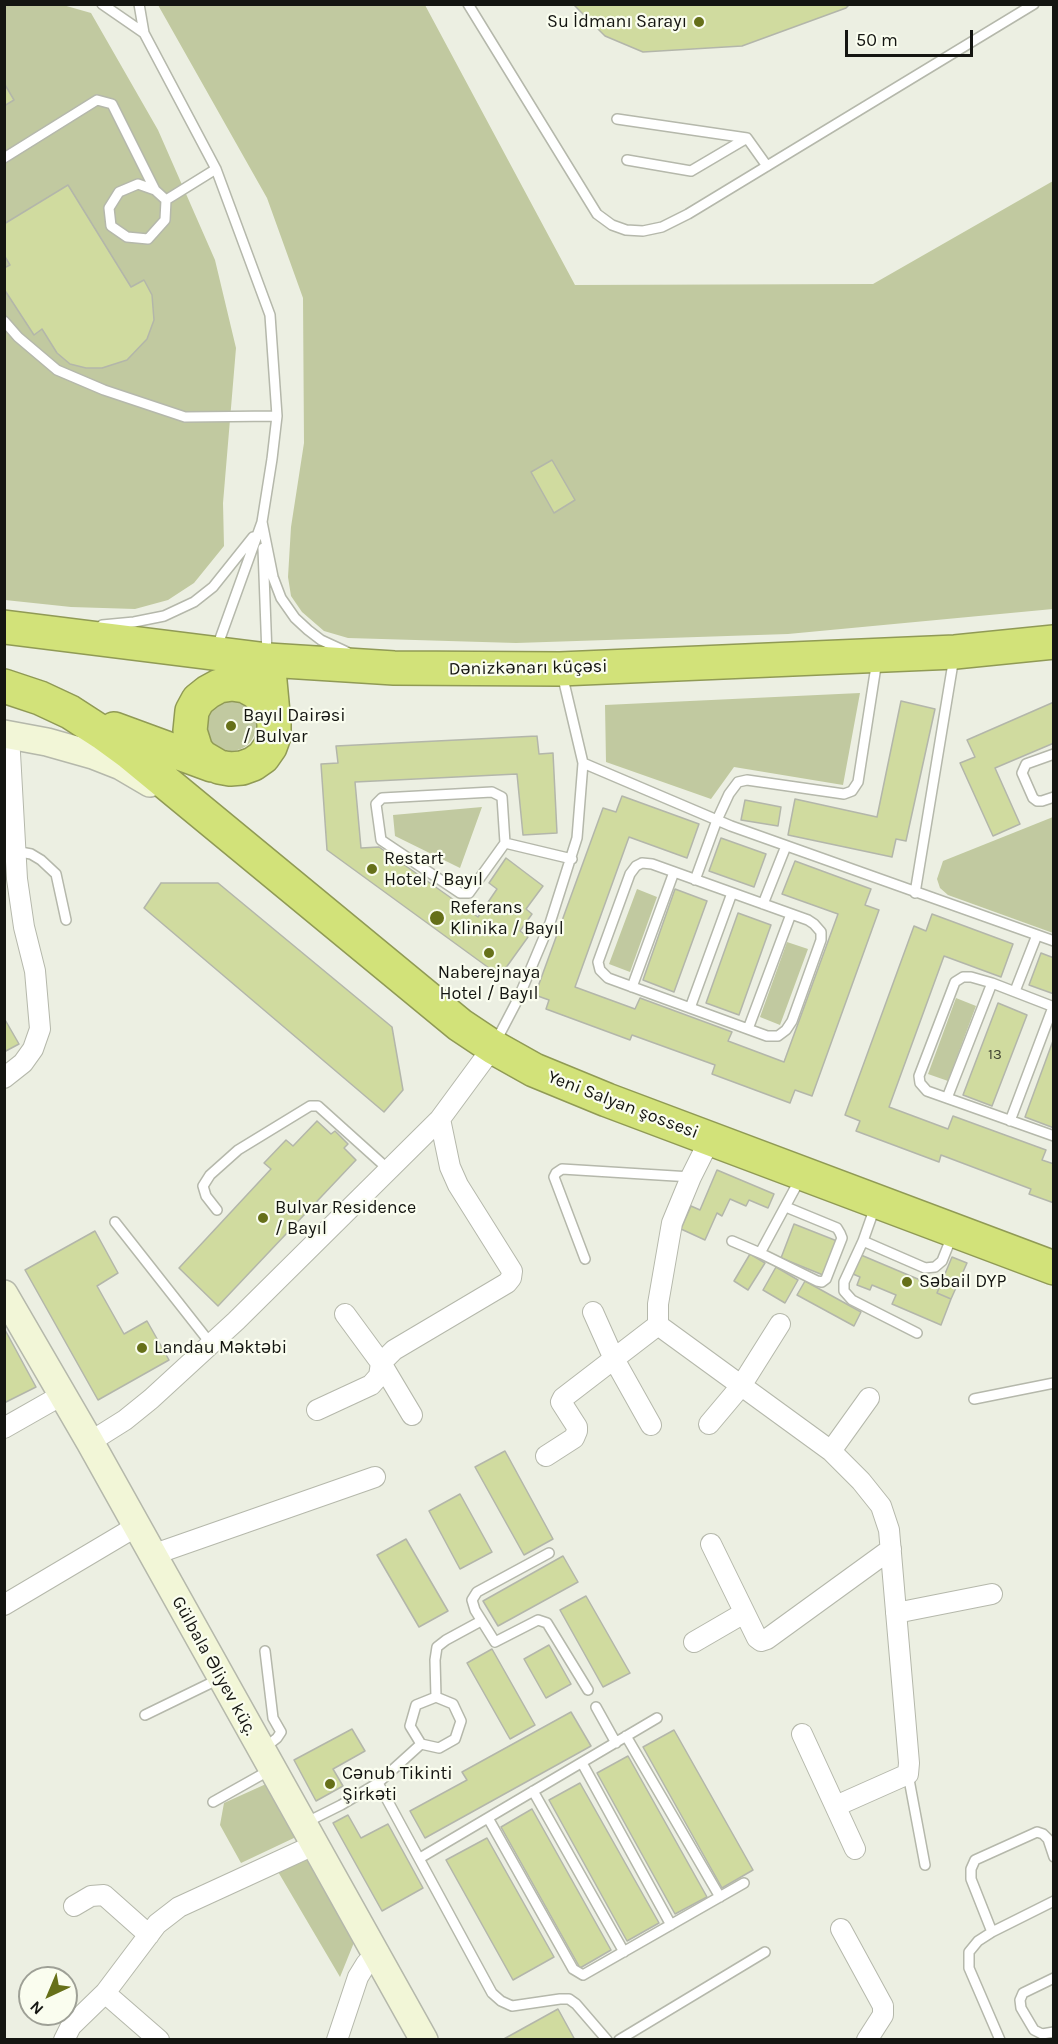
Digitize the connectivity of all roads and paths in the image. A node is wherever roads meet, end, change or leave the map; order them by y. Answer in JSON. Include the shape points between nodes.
{"nodes":[{"id":1,"x":102,"y":4,"type":"edge"},
{"id":2,"x":140,"y":4,"type":"edge"},
{"id":3,"x":468,"y":4,"type":"edge"},
{"id":4,"x":1034,"y":4,"type":"edge"},
{"id":5,"x":144,"y":33,"type":"junction"},
{"id":6,"x":617,"y":118,"type":"dead end"},
{"id":7,"x":747,"y":138,"type":"junction"},
{"id":8,"x":4,"y":158,"type":"edge"},
{"id":9,"x":627,"y":160,"type":"dead end"},
{"id":10,"x":767,"y":166,"type":"junction"},
{"id":11,"x":216,"y":169,"type":"junction"},
{"id":12,"x":155,"y":190,"type":"junction"},
{"id":13,"x":166,"y":200,"type":"junction"},
{"id":14,"x":4,"y":321,"type":"edge"},
{"id":15,"x":277,"y":416,"type":"junction"},
{"id":16,"x":262,"y":522,"type":"junction"},
{"id":17,"x":88,"y":626,"type":"dead end"},
{"id":18,"x":76,"y":627,"type":"dead end"},
{"id":19,"x":17,"y":628,"type":"edge"},
{"id":20,"x":1053,"y":642,"type":"edge"},
{"id":21,"x":955,"y":652,"type":"junction"},
{"id":22,"x":214,"y":655,"type":"junction"},
{"id":23,"x":877,"y":655,"type":"junction"},
{"id":24,"x":268,"y":660,"type":"junction"},
{"id":25,"x":394,"y":668,"type":"junction"},
{"id":26,"x":560,"y":669,"type":"junction"},
{"id":27,"x":4,"y":686,"type":"edge"},
{"id":28,"x":70,"y":712,"type":"junction"},
{"id":29,"x":274,"y":724,"type":"junction"},
{"id":30,"x":7,"y":734,"type":"edge"},
{"id":31,"x":198,"y":742,"type":"junction"},
{"id":32,"x":1053,"y":754,"type":"edge"},
{"id":33,"x":583,"y":763,"type":"junction"},
{"id":34,"x":8,"y":792,"type":"edge"},
{"id":35,"x":1053,"y":797,"type":"edge"},
{"id":36,"x":717,"y":820,"type":"junction"},
{"id":37,"x":504,"y":843,"type":"junction"},
{"id":38,"x":786,"y":846,"type":"junction"},
{"id":39,"x":246,"y":848,"type":"junction"},
{"id":40,"x":15,"y":851,"type":"junction"},
{"id":41,"x":572,"y":859,"type":"junction"},
{"id":42,"x":674,"y":872,"type":"junction"},
{"id":43,"x":11,"y":880,"type":"edge"},
{"id":44,"x":695,"y":880,"type":"junction"},
{"id":45,"x":732,"y":893,"type":"junction"},
{"id":46,"x":915,"y":893,"type":"junction"},
{"id":47,"x":764,"y":904,"type":"junction"},
{"id":48,"x":791,"y":914,"type":"junction"},
{"id":49,"x":66,"y":920,"type":"dead end"},
{"id":50,"x":1037,"y":935,"type":"junction"},
{"id":51,"x":1053,"y":941,"type":"edge"},
{"id":52,"x":992,"y":983,"type":"junction"},
{"id":53,"x":632,"y":987,"type":"junction"},
{"id":54,"x":1015,"y":992,"type":"junction"},
{"id":55,"x":1053,"y":1007,"type":"edge"},
{"id":56,"x":690,"y":1008,"type":"junction"},
{"id":57,"x":748,"y":1029,"type":"junction"},
{"id":58,"x":493,"y":1047,"type":"junction"},
{"id":59,"x":4,"y":1078,"type":"edge"},
{"id":60,"x":947,"y":1098,"type":"junction"},
{"id":61,"x":440,"y":1119,"type":"junction"},
{"id":62,"x":1010,"y":1121,"type":"junction"},
{"id":63,"x":1053,"y":1136,"type":"edge"},
{"id":64,"x":710,"y":1139,"type":"junction"},
{"id":65,"x":388,"y":1169,"type":"junction"},
{"id":66,"x":803,"y":1173,"type":"junction"},
{"id":67,"x":691,"y":1177,"type":"junction"},
{"id":68,"x":877,"y":1201,"type":"junction"},
{"id":69,"x":786,"y":1207,"type":"junction"},
{"id":70,"x":217,"y":1210,"type":"dead end"},
{"id":71,"x":114,"y":1222,"type":"dead end"},
{"id":72,"x":955,"y":1232,"type":"junction"},
{"id":73,"x":732,"y":1241,"type":"dead end"},
{"id":74,"x":863,"y":1241,"type":"junction"},
{"id":75,"x":760,"y":1253,"type":"junction"},
{"id":76,"x":585,"y":1259,"type":"dead end"},
{"id":77,"x":1053,"y":1269,"type":"edge"},
{"id":78,"x":4,"y":1294,"type":"edge"},
{"id":79,"x":593,"y":1312,"type":"dead end"},
{"id":80,"x":345,"y":1314,"type":"dead end"},
{"id":81,"x":780,"y":1324,"type":"dead end"},
{"id":82,"x":658,"y":1325,"type":"junction"},
{"id":83,"x":917,"y":1333,"type":"dead end"},
{"id":84,"x":211,"y":1344,"type":"junction"},
{"id":85,"x":614,"y":1359,"type":"junction"},
{"id":86,"x":381,"y":1363,"type":"junction"},
{"id":87,"x":1053,"y":1383,"type":"edge"},
{"id":88,"x":741,"y":1386,"type":"junction"},
{"id":89,"x":62,"y":1395,"type":"junction"},
{"id":90,"x":869,"y":1398,"type":"dead end"},
{"id":91,"x":974,"y":1399,"type":"dead end"},
{"id":92,"x":317,"y":1410,"type":"dead end"},
{"id":93,"x":412,"y":1415,"type":"dead end"},
{"id":94,"x":709,"y":1424,"type":"dead end"},
{"id":95,"x":651,"y":1425,"type":"dead end"},
{"id":96,"x":4,"y":1428,"type":"edge"},
{"id":97,"x":90,"y":1442,"type":"junction"},
{"id":98,"x":831,"y":1451,"type":"junction"},
{"id":99,"x":546,"y":1456,"type":"dead end"},
{"id":100,"x":375,"y":1477,"type":"dead end"},
{"id":101,"x":137,"y":1526,"type":"junction"},
{"id":102,"x":711,"y":1544,"type":"dead end"},
{"id":103,"x":891,"y":1549,"type":"junction"},
{"id":104,"x":549,"y":1553,"type":"dead end"},
{"id":105,"x":152,"y":1555,"type":"junction"},
{"id":106,"x":992,"y":1594,"type":"dead end"},
{"id":107,"x":4,"y":1605,"type":"edge"},
{"id":108,"x":744,"y":1613,"type":"junction"},
{"id":109,"x":896,"y":1613,"type":"junction"},
{"id":110,"x":481,"y":1621,"type":"junction"},
{"id":111,"x":694,"y":1642,"type":"dead end"},
{"id":112,"x":265,"y":1651,"type":"dead end"},
{"id":113,"x":221,"y":1678,"type":"junction"},
{"id":114,"x":588,"y":1690,"type":"dead end"},
{"id":115,"x":436,"y":1696,"type":"junction"},
{"id":116,"x":596,"y":1707,"type":"dead end"},
{"id":117,"x":145,"y":1715,"type":"dead end"},
{"id":118,"x":657,"y":1718,"type":"dead end"},
{"id":119,"x":802,"y":1734,"type":"dead end"},
{"id":120,"x":626,"y":1736,"type":"junction"},
{"id":121,"x":616,"y":1743,"type":"junction"},
{"id":122,"x":421,"y":1744,"type":"junction"},
{"id":123,"x":266,"y":1760,"type":"junction"},
{"id":124,"x":582,"y":1763,"type":"junction"},
{"id":125,"x":908,"y":1774,"type":"junction"},
{"id":126,"x":378,"y":1783,"type":"junction"},
{"id":127,"x":533,"y":1791,"type":"junction"},
{"id":128,"x":213,"y":1802,"type":"dead end"},
{"id":129,"x":836,"y":1806,"type":"junction"},
{"id":130,"x":488,"y":1818,"type":"junction"},
{"id":131,"x":308,"y":1835,"type":"junction"},
{"id":132,"x":855,"y":1849,"type":"dead end"},
{"id":133,"x":1053,"y":1857,"type":"edge"},
{"id":134,"x":420,"y":1858,"type":"junction"},
{"id":135,"x":925,"y":1865,"type":"dead end"},
{"id":136,"x":744,"y":1882,"type":"dead end"},
{"id":137,"x":720,"y":1897,"type":"junction"},
{"id":138,"x":1053,"y":1901,"type":"edge"},
{"id":139,"x":74,"y":1906,"type":"dead end"},
{"id":140,"x":671,"y":1925,"type":"junction"},
{"id":141,"x":841,"y":1929,"type":"dead end"},
{"id":142,"x":992,"y":1932,"type":"junction"},
{"id":143,"x":149,"y":1935,"type":"junction"},
{"id":144,"x":624,"y":1952,"type":"junction"},
{"id":145,"x":765,"y":1952,"type":"dead end"},
{"id":146,"x":375,"y":1954,"type":"junction"},
{"id":147,"x":1053,"y":1978,"type":"edge"},
{"id":148,"x":105,"y":1993,"type":"junction"},
{"id":149,"x":65,"y":2027,"type":"edge"},
{"id":150,"x":1053,"y":2032,"type":"edge"},
{"id":151,"x":159,"y":2040,"type":"edge"},
{"id":152,"x":337,"y":2040,"type":"edge"},
{"id":153,"x":424,"y":2040,"type":"edge"},
{"id":154,"x":607,"y":2040,"type":"edge"},
{"id":155,"x":619,"y":2040,"type":"edge"},
{"id":156,"x":867,"y":2040,"type":"edge"},
{"id":157,"x":1000,"y":2040,"type":"edge"}],
"edges":[{"from":1,"to":5,"type":"lane"},
{"from":2,"to":5,"type":"lane"},
{"from":3,"to":10,"type":"lane","via":[[588,202],[612,225],[643,231],[662,227]]},
{"from":4,"to":10,"type":"lane"},
{"from":5,"to":11,"type":"lane"},
{"from":6,"to":7,"type":"lane"},
{"from":7,"to":9,"type":"lane","via":[[692,171]]},
{"from":7,"to":10,"type":"lane"},
{"from":8,"to":12,"type":"lane","via":[[97,99],[112,104]]},
{"from":11,"to":13,"type":"lane"},
{"from":11,"to":15,"type":"lane","via":[[270,315]]},
{"from":12,"to":13,"type":"lane"},
{"from":12,"to":13,"type":"lane","via":[[138,184],[119,192],[109,208],[111,226],[127,237],[148,239],[165,220]]},
{"from":14,"to":15,"type":"lane","via":[[57,370],[104,390],[185,417]]},
{"from":15,"to":16,"type":"lane"},
{"from":16,"to":17,"type":"lane","via":[[236,561],[194,602],[164,616]]},
{"from":16,"to":22,"type":"lane"},
{"from":16,"to":24,"type":"lane"},
{"from":16,"to":25,"type":"lane","via":[[273,577],[295,618],[321,640]]},
{"from":18,"to":19,"type":"lane"},
{"from":19,"to":22,"type":"highway","name":"Dənizkənarı küçəsi"},
{"from":20,"to":21,"type":"highway","name":"Dənizkənarı küçəsi"},
{"from":21,"to":23,"type":"highway","name":"Dənizkənarı küçəsi"},
{"from":21,"to":46,"type":"lane"},
{"from":22,"to":24,"type":"highway","name":"Dənizkənarı küçəsi"},
{"from":22,"to":31,"type":"highway"},
{"from":23,"to":26,"type":"highway","name":"Dənizkənarı küçəsi"},
{"from":23,"to":36,"type":"lane","via":[[858,782],[852,791],[844,794],[747,780],[738,782],[729,794]]},
{"from":24,"to":25,"type":"highway","name":"Dənizkənarı küçəsi"},
{"from":24,"to":29,"type":"highway"},
{"from":25,"to":26,"type":"highway","name":"Dənizkənarı küçəsi"},
{"from":26,"to":33,"type":"lane"},
{"from":27,"to":28,"type":"highway"},
{"from":28,"to":31,"type":"highway"},
{"from":28,"to":39,"type":"highway","via":[[130,753]]},
{"from":29,"to":31,"type":"highway","via":[[270,747],[258,760],[242,768],[230,770]]},
{"from":29,"to":31,"type":"highway","via":[[272,712],[256,692],[245,686],[219,686],[198,700]]},
{"from":30,"to":34,"type":"street"},
{"from":30,"to":39,"type":"street","via":[[70,748],[121,766]]},
{"from":31,"to":39,"type":"highway","via":[[195,773],[208,798]]},
{"from":32,"to":35,"type":"lane","via":[[1026,764],[1022,773],[1033,798],[1042,801]]},
{"from":33,"to":36,"type":"lane"},
{"from":33,"to":41,"type":"lane","via":[[578,838]]},
{"from":34,"to":40,"type":"street"},
{"from":36,"to":38,"type":"lane"},
{"from":36,"to":44,"type":"lane"},
{"from":37,"to":37,"type":"lane","via":[[502,797],[492,792],[382,798],[376,804],[381,840],[460,893],[469,892],[476,885]]},
{"from":37,"to":41,"type":"lane"},
{"from":38,"to":46,"type":"lane"},
{"from":38,"to":47,"type":"lane"},
{"from":39,"to":58,"type":"highway","name":"Yeni Salyan şossesi","via":[[443,1011]]},
{"from":40,"to":43,"type":"street"},
{"from":40,"to":49,"type":"lane","via":[[31,854],[56,874]]},
{"from":41,"to":58,"type":"lane","via":[[550,923]]},
{"from":42,"to":44,"type":"lane"},
{"from":42,"to":53,"type":"lane"},
{"from":42,"to":53,"type":"lane","via":[[642,863],[630,874],[598,962],[608,978]]},
{"from":43,"to":59,"type":"street","via":[[35,970],[40,1029],[23,1063]]},
{"from":44,"to":45,"type":"lane"},
{"from":45,"to":47,"type":"lane"},
{"from":45,"to":56,"type":"lane"},
{"from":46,"to":50,"type":"lane"},
{"from":47,"to":48,"type":"lane"},
{"from":48,"to":57,"type":"lane"},
{"from":48,"to":57,"type":"lane","via":[[814,924],[821,932],[792,1021],[778,1036]]},
{"from":50,"to":51,"type":"lane"},
{"from":50,"to":54,"type":"lane"},
{"from":52,"to":54,"type":"lane"},
{"from":52,"to":60,"type":"lane"},
{"from":52,"to":60,"type":"lane","via":[[963,977],[955,982],[946,1003],[919,1076],[927,1091]]},
{"from":53,"to":56,"type":"lane"},
{"from":54,"to":55,"type":"lane"},
{"from":55,"to":62,"type":"lane"},
{"from":56,"to":57,"type":"lane"},
{"from":58,"to":61,"type":"street"},
{"from":58,"to":64,"type":"highway","name":"Yeni Salyan şossesi","via":[[534,1070]]},
{"from":60,"to":62,"type":"lane"},
{"from":61,"to":65,"type":"street"},
{"from":61,"to":86,"type":"street","via":[[458,1185],[512,1271],[511,1278],[394,1350]]},
{"from":62,"to":63,"type":"lane"},
{"from":64,"to":66,"type":"highway","name":"Yeni Salyan şossesi"},
{"from":64,"to":67,"type":"street"},
{"from":65,"to":70,"type":"lane","via":[[318,1106],[309,1106],[238,1150],[210,1175],[203,1186]]},
{"from":65,"to":84,"type":"street"},
{"from":66,"to":68,"type":"highway","name":"Yeni Salyan şossesi"},
{"from":66,"to":69,"type":"lane"},
{"from":67,"to":76,"type":"lane","via":[[562,1169],[556,1173],[554,1177]]},
{"from":67,"to":82,"type":"street","via":[[672,1223]]},
{"from":68,"to":72,"type":"highway","name":"Yeni Salyan şossesi"},
{"from":68,"to":74,"type":"lane"},
{"from":69,"to":75,"type":"lane"},
{"from":69,"to":75,"type":"lane","via":[[837,1228],[840,1233],[842,1238],[826,1279],[817,1281]]},
{"from":71,"to":84,"type":"lane"},
{"from":72,"to":74,"type":"lane","via":[[942,1261],[925,1268]]},
{"from":72,"to":77,"type":"highway","name":"Yeni Salyan şossesi"},
{"from":73,"to":75,"type":"lane"},
{"from":74,"to":83,"type":"lane","via":[[844,1282],[844,1291],[852,1300]]},
{"from":78,"to":89,"type":"street","name":"Gülbala Əliyev küç."},
{"from":79,"to":85,"type":"street"},
{"from":80,"to":86,"type":"street"},
{"from":81,"to":88,"type":"street"},
{"from":82,"to":85,"type":"street"},
{"from":82,"to":88,"type":"street"},
{"from":84,"to":97,"type":"street","via":[[151,1399]]},
{"from":85,"to":95,"type":"street"},
{"from":85,"to":99,"type":"street","via":[[563,1398],[561,1402],[577,1431],[574,1438]]},
{"from":86,"to":92,"type":"street","via":[[379,1376],[370,1385]]},
{"from":86,"to":93,"type":"street"},
{"from":87,"to":91,"type":"lane"},
{"from":88,"to":94,"type":"street"},
{"from":88,"to":98,"type":"street"},
{"from":89,"to":96,"type":"street"},
{"from":89,"to":97,"type":"street","name":"Gülbala Əliyev küç."},
{"from":90,"to":98,"type":"street"},
{"from":97,"to":101,"type":"street","name":"Gülbala Əliyev küç."},
{"from":98,"to":103,"type":"street","via":[[882,1506]]},
{"from":100,"to":105,"type":"street"},
{"from":101,"to":105,"type":"street","name":"Gülbala Əliyev küç."},
{"from":101,"to":107,"type":"street"},
{"from":102,"to":108,"type":"street"},
{"from":103,"to":108,"type":"street","via":[[767,1639],[757,1638]]},
{"from":103,"to":109,"type":"street"},
{"from":104,"to":110,"type":"lane","via":[[477,1592],[472,1600]]},
{"from":105,"to":113,"type":"street","name":"Gülbala Əliyev küç."},
{"from":106,"to":109,"type":"street"},
{"from":108,"to":111,"type":"street"},
{"from":109,"to":125,"type":"street"},
{"from":110,"to":114,"type":"lane","via":[[493,1641],[498,1642],[543,1620]]},
{"from":110,"to":115,"type":"lane","via":[[437,1647]]},
{"from":112,"to":123,"type":"lane","via":[[273,1718],[280,1732]]},
{"from":113,"to":117,"type":"lane"},
{"from":113,"to":123,"type":"street","name":"Gülbala Əliyev küç."},
{"from":115,"to":122,"type":"lane","via":[[416,1705],[410,1726]]},
{"from":115,"to":122,"type":"lane","via":[[453,1704],[461,1721],[455,1739],[439,1748]]},
{"from":116,"to":121,"type":"lane"},
{"from":118,"to":120,"type":"lane"},
{"from":119,"to":129,"type":"street"},
{"from":120,"to":121,"type":"lane"},
{"from":120,"to":137,"type":"lane"},
{"from":121,"to":124,"type":"lane"},
{"from":122,"to":126,"type":"lane"},
{"from":123,"to":128,"type":"lane"},
{"from":123,"to":131,"type":"street","name":"Gülbala Əliyev küç."},
{"from":124,"to":127,"type":"lane"},
{"from":124,"to":140,"type":"lane"},
{"from":125,"to":129,"type":"street"},
{"from":125,"to":135,"type":"lane"},
{"from":126,"to":131,"type":"lane","via":[[341,1805]]},
{"from":126,"to":134,"type":"lane"},
{"from":127,"to":130,"type":"lane"},
{"from":127,"to":144,"type":"lane"},
{"from":129,"to":132,"type":"street"},
{"from":130,"to":134,"type":"lane"},
{"from":130,"to":144,"type":"lane","via":[[573,1969],[583,1975]]},
{"from":131,"to":143,"type":"street","via":[[179,1907]]},
{"from":131,"to":146,"type":"street","name":"Gülbala Əliyev küç."},
{"from":133,"to":142,"type":"lane","via":[[1048,1839],[1037,1832],[975,1860],[971,1879]]},
{"from":134,"to":154,"type":"lane","via":[[492,1994],[512,2006],[569,1999]]},
{"from":136,"to":137,"type":"lane"},
{"from":137,"to":140,"type":"lane"},
{"from":138,"to":142,"type":"lane"},
{"from":139,"to":143,"type":"street","via":[[91,1896],[104,1895]]},
{"from":140,"to":144,"type":"lane"},
{"from":141,"to":156,"type":"street","via":[[883,2006],[883,2015]]},
{"from":142,"to":157,"type":"lane","via":[[969,1952],[969,1968]]},
{"from":143,"to":148,"type":"street"},
{"from":145,"to":155,"type":"lane"},
{"from":146,"to":152,"type":"street","via":[[358,1977]]},
{"from":146,"to":153,"type":"street","name":"Gülbala Əliyev küç."},
{"from":147,"to":150,"type":"lane","via":[[1023,1993],[1020,2000],[1034,2030],[1041,2034]]},
{"from":148,"to":149,"type":"street"},
{"from":148,"to":151,"type":"street"}]}
